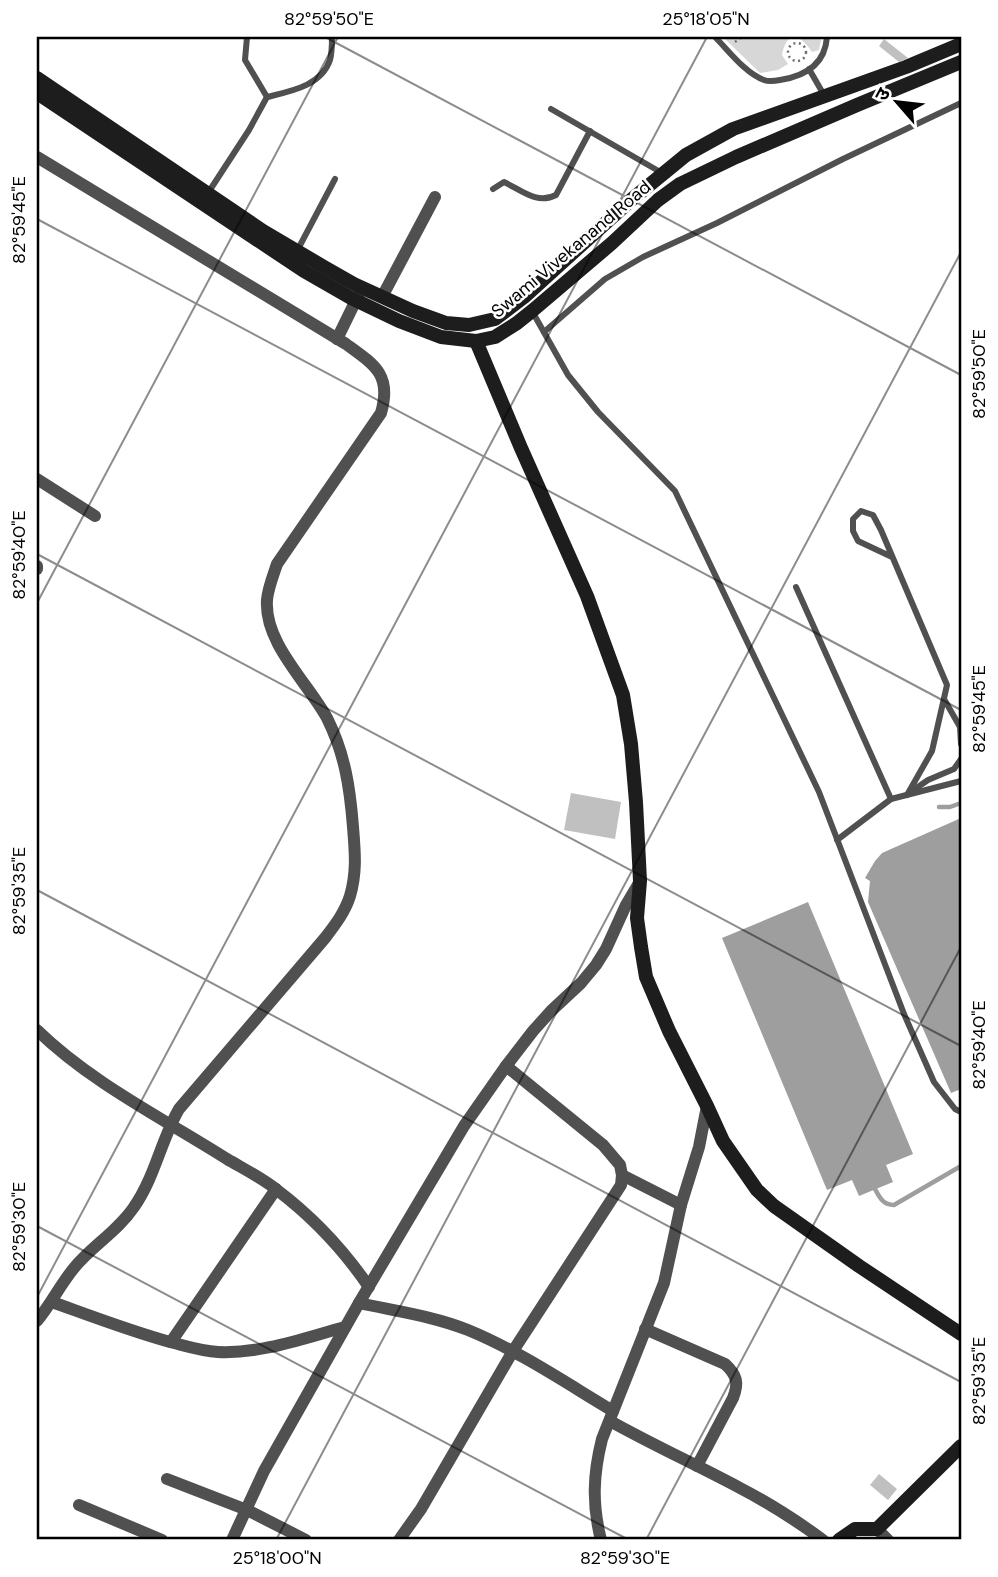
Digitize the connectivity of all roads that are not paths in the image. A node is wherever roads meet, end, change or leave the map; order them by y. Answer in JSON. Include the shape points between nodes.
{"nodes":[{"id":1,"x":247,"y":37,"type":"edge"},
{"id":2,"x":332,"y":37,"type":"edge"},
{"id":3,"x":715,"y":37,"type":"edge"},
{"id":4,"x":827,"y":37,"type":"edge"},
{"id":5,"x":961,"y":44,"type":"edge"},
{"id":6,"x":961,"y":62,"type":"edge"},
{"id":7,"x":809,"y":69,"type":"junction"},
{"id":8,"x":37,"y":78,"type":"edge"},
{"id":9,"x":37,"y":93,"type":"edge"},
{"id":10,"x":824,"y":96,"type":"junction"},
{"id":11,"x":267,"y":97,"type":"junction"},
{"id":12,"x":961,"y":103,"type":"edge"},
{"id":13,"x":551,"y":108,"type":"dead end"},
{"id":14,"x":590,"y":131,"type":"junction"},
{"id":15,"x":37,"y":157,"type":"edge"},
{"id":16,"x":662,"y":173,"type":"junction"},
{"id":17,"x":335,"y":179,"type":"dead end"},
{"id":18,"x":493,"y":189,"type":"dead end"},
{"id":19,"x":435,"y":197,"type":"dead end"},
{"id":20,"x":204,"y":198,"type":"junction"},
{"id":21,"x":294,"y":256,"type":"junction"},
{"id":22,"x":359,"y":294,"type":"junction"},
{"id":23,"x":382,"y":297,"type":"junction"},
{"id":24,"x":532,"y":311,"type":"junction"},
{"id":25,"x":544,"y":332,"type":"junction"},
{"id":26,"x":337,"y":339,"type":"junction"},
{"id":27,"x":477,"y":341,"type":"junction"},
{"id":28,"x":37,"y":479,"type":"edge"},
{"id":29,"x":95,"y":516,"type":"dead end"},
{"id":30,"x":892,"y":557,"type":"junction"},
{"id":31,"x":796,"y":587,"type":"dead end"},
{"id":32,"x":944,"y":699,"type":"junction"},
{"id":33,"x":961,"y":744,"type":"edge"},
{"id":34,"x":961,"y":759,"type":"edge"},
{"id":35,"x":961,"y":781,"type":"edge"},
{"id":36,"x":907,"y":794,"type":"junction"},
{"id":37,"x":891,"y":799,"type":"junction"},
{"id":38,"x":837,"y":840,"type":"junction"},
{"id":39,"x":640,"y":881,"type":"junction"},
{"id":40,"x":39,"y":1038,"type":"edge"},
{"id":41,"x":506,"y":1066,"type":"junction"},
{"id":42,"x":708,"y":1106,"type":"junction"},
{"id":43,"x":961,"y":1112,"type":"edge"},
{"id":44,"x":171,"y":1124,"type":"junction"},
{"id":45,"x":622,"y":1174,"type":"junction"},
{"id":46,"x":276,"y":1189,"type":"junction"},
{"id":47,"x":681,"y":1205,"type":"junction"},
{"id":48,"x":369,"y":1287,"type":"junction"},
{"id":49,"x":52,"y":1301,"type":"junction"},
{"id":50,"x":359,"y":1303,"type":"junction"},
{"id":51,"x":37,"y":1321,"type":"edge"},
{"id":52,"x":345,"y":1327,"type":"junction"},
{"id":53,"x":645,"y":1329,"type":"junction"},
{"id":54,"x":961,"y":1334,"type":"edge"},
{"id":55,"x":171,"y":1342,"type":"junction"},
{"id":56,"x":513,"y":1351,"type":"junction"},
{"id":57,"x":612,"y":1416,"type":"junction"},
{"id":58,"x":961,"y":1446,"type":"edge"},
{"id":59,"x":697,"y":1466,"type":"junction"},
{"id":60,"x":167,"y":1479,"type":"dead end"},
{"id":61,"x":79,"y":1505,"type":"dead end"},
{"id":62,"x":247,"y":1510,"type":"junction"},
{"id":63,"x":877,"y":1529,"type":"junction"},
{"id":64,"x":162,"y":1540,"type":"edge"},
{"id":65,"x":232,"y":1540,"type":"edge"},
{"id":66,"x":306,"y":1540,"type":"edge"},
{"id":67,"x":399,"y":1540,"type":"edge"},
{"id":68,"x":601,"y":1540,"type":"edge"},
{"id":69,"x":823,"y":1540,"type":"edge"},
{"id":70,"x":839,"y":1540,"type":"edge"},
{"id":71,"x":888,"y":1540,"type":"edge"}],
"edges":[{"from":1,"to":11,"type":"lane","via":[[245,61]]},
{"from":2,"to":11,"type":"lane","via":[[330,60],[321,75],[308,85]]},
{"from":3,"to":7,"type":"lane","via":[[766,82],[796,78]]},
{"from":4,"to":7,"type":"lane","via":[[821,60]]},
{"from":5,"to":10,"type":"street"},
{"from":6,"to":24,"type":"street","name":"Swami Vivekanand Road","via":[[680,184]]},
{"from":7,"to":10,"type":"lane"},
{"from":8,"to":20,"type":"street","name":"Swami Vivekanand Road"},
{"from":9,"to":20,"type":"street","name":"Swami Vivekanand Road"},
{"from":10,"to":16,"type":"street","via":[[733,129]]},
{"from":11,"to":20,"type":"lane"},
{"from":12,"to":25,"type":"lane","via":[[643,257],[605,279]]},
{"from":13,"to":14,"type":"lane"},
{"from":14,"to":16,"type":"lane"},
{"from":14,"to":18,"type":"lane","via":[[556,195],[538,199],[504,182]]},
{"from":15,"to":26,"type":"street"},
{"from":16,"to":23,"type":"street","name":"Swami Vivekanand Road","via":[[495,319],[469,325],[446,323]]},
{"from":17,"to":21,"type":"lane"},
{"from":19,"to":23,"type":"street"},
{"from":20,"to":21,"type":"street","name":"Swami Vivekanand Road","via":[[263,231]]},
{"from":21,"to":22,"type":"street","name":"Swami Vivekanand Road"},
{"from":22,"to":23,"type":"street","name":"Swami Vivekanand Road"},
{"from":22,"to":26,"type":"street"},
{"from":22,"to":27,"type":"street","name":"Swami Vivekanand Road","via":[[399,321],[441,337]]},
{"from":24,"to":25,"type":"lane"},
{"from":24,"to":27,"type":"street","name":"Swami Vivekanand Road","via":[[495,337]]},
{"from":25,"to":38,"type":"lane","via":[[568,375],[598,412],[675,491]]},
{"from":26,"to":44,"type":"street","via":[[378,371],[385,384],[385,399],[381,413],[277,564],[267,602],[278,643],[338,744],[351,790],[356,872],[339,919]]},
{"from":27,"to":39,"type":"street","via":[[587,596],[622,695],[631,744]]},
{"from":28,"to":29,"type":"street"},
{"from":30,"to":30,"type":"lane","via":[[873,515],[861,511],[853,519],[858,541]]},
{"from":30,"to":32,"type":"lane","via":[[947,685]]},
{"from":31,"to":37,"type":"lane"},
{"from":32,"to":33,"type":"lane","via":[[960,727]]},
{"from":32,"to":36,"type":"lane","via":[[932,751]]},
{"from":34,"to":36,"type":"lane","via":[[954,769]]},
{"from":35,"to":36,"type":"lane"},
{"from":36,"to":37,"type":"lane"},
{"from":37,"to":38,"type":"lane"},
{"from":38,"to":43,"type":"lane","via":[[934,1082]]},
{"from":39,"to":41,"type":"street","via":[[596,965]]},
{"from":39,"to":42,"type":"street","via":[[637,918],[646,976]]},
{"from":40,"to":44,"type":"street"},
{"from":41,"to":45,"type":"street","via":[[603,1145]]},
{"from":41,"to":48,"type":"street","via":[[464,1126]]},
{"from":42,"to":47,"type":"street"},
{"from":42,"to":54,"type":"street","via":[[723,1141],[774,1206]]},
{"from":44,"to":46,"type":"street"},
{"from":44,"to":49,"type":"street","via":[[134,1207],[74,1268]]},
{"from":45,"to":47,"type":"street"},
{"from":45,"to":56,"type":"street","via":[[621,1185]]},
{"from":46,"to":48,"type":"street","via":[[334,1241]]},
{"from":46,"to":55,"type":"street"},
{"from":47,"to":53,"type":"street","via":[[664,1283]]},
{"from":48,"to":50,"type":"street"},
{"from":49,"to":51,"type":"street"},
{"from":49,"to":55,"type":"street"},
{"from":50,"to":52,"type":"street"},
{"from":50,"to":56,"type":"street","via":[[442,1321]]},
{"from":52,"to":55,"type":"street","via":[[236,1352]]},
{"from":52,"to":62,"type":"street"},
{"from":53,"to":57,"type":"street"},
{"from":53,"to":59,"type":"street","via":[[725,1364],[737,1379],[733,1398]]},
{"from":56,"to":57,"type":"street"},
{"from":56,"to":67,"type":"street"},
{"from":57,"to":59,"type":"street","via":[[643,1440]]},
{"from":57,"to":68,"type":"street","via":[[596,1464],[596,1518]]},
{"from":58,"to":63,"type":"street"},
{"from":59,"to":69,"type":"street"},
{"from":60,"to":62,"type":"street"},
{"from":61,"to":64,"type":"street"},
{"from":62,"to":65,"type":"street"},
{"from":62,"to":66,"type":"street"},
{"from":63,"to":70,"type":"street","via":[[855,1529]]},
{"from":63,"to":71,"type":"street"}]}
